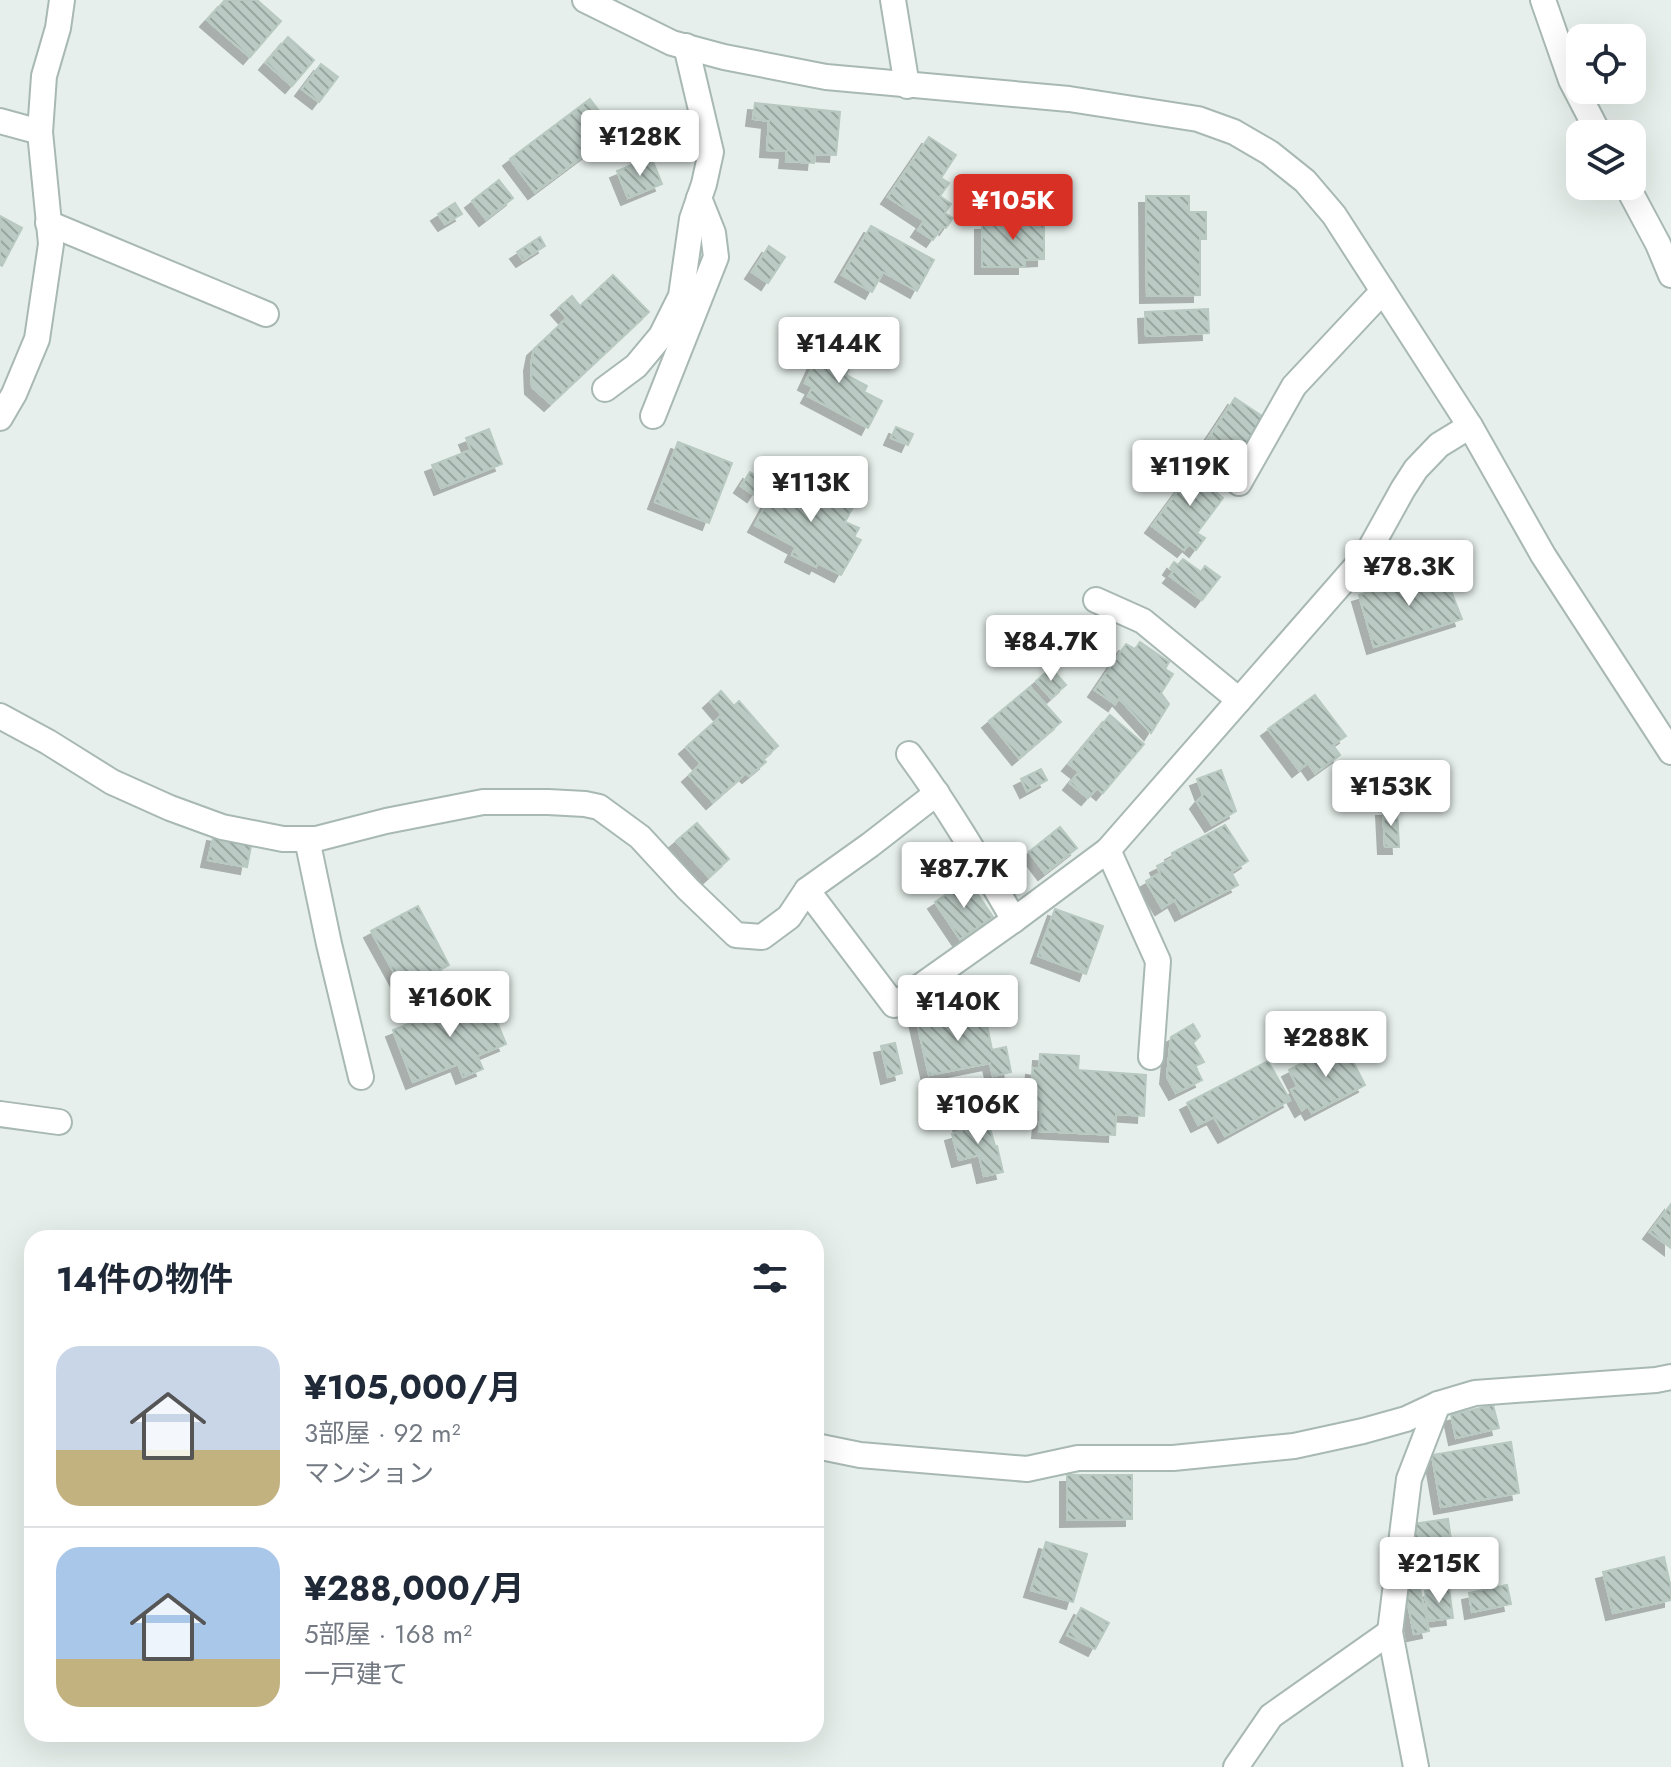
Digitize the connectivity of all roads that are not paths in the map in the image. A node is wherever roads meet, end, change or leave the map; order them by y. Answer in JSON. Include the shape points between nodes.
{"nodes":[{"id":1,"x":62,"y":0,"type":"edge"},
{"id":2,"x":585,"y":0,"type":"edge"},
{"id":3,"x":893,"y":0,"type":"edge"},
{"id":4,"x":1543,"y":0,"type":"edge"},
{"id":5,"x":686,"y":46,"type":"junction"},
{"id":6,"x":907,"y":86,"type":"junction"},
{"id":7,"x":1592,"y":120,"type":"edge"},
{"id":8,"x":0,"y":121,"type":"edge"},
{"id":9,"x":40,"y":132,"type":"junction"},
{"id":10,"x":699,"y":198,"type":"junction"},
{"id":11,"x":1634,"y":200,"type":"edge"},
{"id":12,"x":48,"y":223,"type":"junction"},
{"id":13,"x":1671,"y":275,"type":"edge"},
{"id":14,"x":1383,"y":291,"type":"junction"},
{"id":15,"x":266,"y":314,"type":"dead end"},
{"id":16,"x":605,"y":389,"type":"dead end"},
{"id":17,"x":653,"y":416,"type":"dead end"},
{"id":18,"x":0,"y":418,"type":"edge"},
{"id":19,"x":1470,"y":426,"type":"junction"},
{"id":20,"x":1239,"y":483,"type":"dead end"},
{"id":21,"x":1096,"y":600,"type":"dead end"},
{"id":22,"x":1239,"y":700,"type":"junction"},
{"id":23,"x":0,"y":716,"type":"edge"},
{"id":24,"x":1671,"y":752,"type":"edge"},
{"id":25,"x":909,"y":754,"type":"dead end"},
{"id":26,"x":937,"y":793,"type":"junction"},
{"id":27,"x":307,"y":839,"type":"junction"},
{"id":28,"x":1108,"y":850,"type":"junction"},
{"id":29,"x":807,"y":890,"type":"junction"},
{"id":30,"x":1014,"y":920,"type":"junction"},
{"id":31,"x":1151,"y":1057,"type":"dead end"},
{"id":32,"x":361,"y":1077,"type":"dead end"},
{"id":33,"x":0,"y":1114,"type":"edge"},
{"id":34,"x":59,"y":1122,"type":"dead end"},
{"id":35,"x":1671,"y":1377,"type":"edge"},
{"id":36,"x":1438,"y":1404,"type":"junction"},
{"id":37,"x":824,"y":1448,"type":"edge"},
{"id":38,"x":1390,"y":1632,"type":"junction"},
{"id":39,"x":1236,"y":1767,"type":"edge"},
{"id":40,"x":1416,"y":1767,"type":"edge"}],
"edges":[{"from":1,"to":9,"type":"street","via":[[44,76]]},
{"from":2,"to":5,"type":"street"},
{"from":3,"to":6,"type":"street"},
{"from":4,"to":7,"type":"street","via":[[1571,80]]},
{"from":5,"to":6,"type":"street","via":[[826,77]]},
{"from":5,"to":10,"type":"street","via":[[711,152]]},
{"from":6,"to":14,"type":"street","via":[[1069,99],[1198,119],[1234,132],[1305,181]]},
{"from":8,"to":9,"type":"street"},
{"from":9,"to":12,"type":"street"},
{"from":10,"to":16,"type":"street","via":[[681,296],[661,336],[636,366]]},
{"from":10,"to":17,"type":"street","via":[[716,257]]},
{"from":11,"to":13,"type":"street"},
{"from":12,"to":15,"type":"street"},
{"from":12,"to":18,"type":"street","via":[[51,244],[37,339]]},
{"from":14,"to":19,"type":"street"},
{"from":14,"to":20,"type":"street","via":[[1294,386]]},
{"from":19,"to":22,"type":"street","via":[[1439,445],[1416,469],[1367,554]]},
{"from":19,"to":24,"type":"street","via":[[1543,555]]},
{"from":21,"to":22,"type":"street","via":[[1143,621]]},
{"from":22,"to":28,"type":"street"},
{"from":23,"to":27,"type":"street","via":[[112,782],[170,808],[222,827]]},
{"from":25,"to":26,"type":"street"},
{"from":26,"to":29,"type":"street"},
{"from":26,"to":30,"type":"street"},
{"from":27,"to":29,"type":"street","via":[[483,802],[585,804],[599,807],[640,837],[736,935],[762,937],[789,917]]},
{"from":27,"to":32,"type":"street"},
{"from":28,"to":30,"type":"street"},
{"from":28,"to":31,"type":"street","via":[[1158,961]]},
{"from":29,"to":30,"type":"street","via":[[894,1005]]},
{"from":33,"to":34,"type":"street"},
{"from":35,"to":36,"type":"street","via":[[1475,1393]]},
{"from":36,"to":37,"type":"street","via":[[1406,1419],[1294,1446],[1173,1458],[1078,1458],[1027,1469]]},
{"from":36,"to":38,"type":"street","via":[[1409,1479]]},
{"from":38,"to":39,"type":"street","via":[[1271,1716]]},
{"from":38,"to":40,"type":"street"}]}
